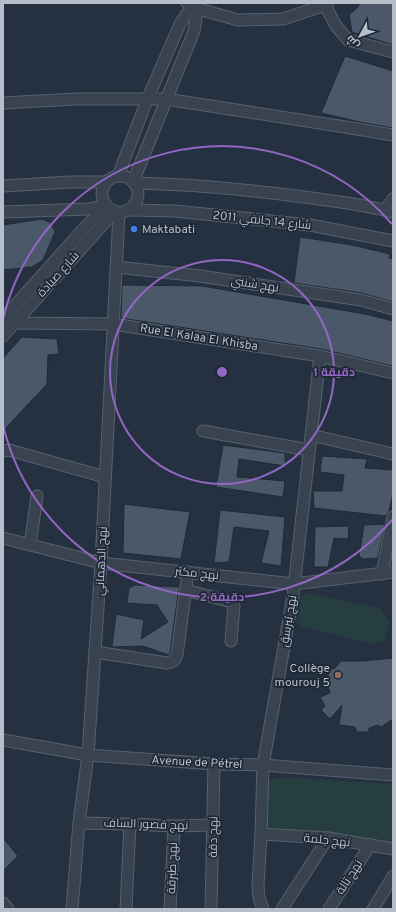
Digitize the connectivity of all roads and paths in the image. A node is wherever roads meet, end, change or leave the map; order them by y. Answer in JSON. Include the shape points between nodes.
{"nodes":[{"id":1,"x":326,"y":4,"type":"edge"},
{"id":2,"x":193,"y":5,"type":"edge"},
{"id":3,"x":393,"y":52,"type":"edge"},
{"id":4,"x":166,"y":99,"type":"junction"},
{"id":5,"x":147,"y":100,"type":"junction"},
{"id":6,"x":3,"y":103,"type":"edge"},
{"id":7,"x":393,"y":135,"type":"edge"},
{"id":8,"x":118,"y":176,"type":"junction"},
{"id":9,"x":107,"y":182,"type":"junction"},
{"id":10,"x":134,"y":182,"type":"junction"},
{"id":11,"x":3,"y":186,"type":"edge"},
{"id":12,"x":393,"y":199,"type":"edge"},
{"id":13,"x":115,"y":210,"type":"junction"},
{"id":14,"x":389,"y":211,"type":"edge"},
{"id":15,"x":3,"y":212,"type":"edge"},
{"id":16,"x":393,"y":241,"type":"edge"},
{"id":17,"x":116,"y":267,"type":"junction"},
{"id":18,"x":393,"y":309,"type":"edge"},
{"id":19,"x":3,"y":319,"type":"edge"},
{"id":20,"x":15,"y":323,"type":"junction"},
{"id":21,"x":113,"y":324,"type":"junction"},
{"id":22,"x":3,"y":336,"type":"edge"},
{"id":23,"x":320,"y":356,"type":"junction"},
{"id":24,"x":393,"y":373,"type":"edge"},
{"id":25,"x":203,"y":431,"type":"dead end"},
{"id":26,"x":311,"y":435,"type":"junction"},
{"id":27,"x":309,"y":450,"type":"junction"},
{"id":28,"x":3,"y":452,"type":"edge"},
{"id":29,"x":393,"y":454,"type":"edge"},
{"id":30,"x":105,"y":477,"type":"junction"},
{"id":31,"x":37,"y":496,"type":"dead end"},
{"id":32,"x":393,"y":517,"type":"edge"},
{"id":33,"x":3,"y":538,"type":"edge"},
{"id":34,"x":30,"y":545,"type":"junction"},
{"id":35,"x":101,"y":563,"type":"junction"},
{"id":36,"x":188,"y":572,"type":"junction"},
{"id":37,"x":393,"y":572,"type":"edge"},
{"id":38,"x":382,"y":574,"type":"junction"},
{"id":39,"x":294,"y":584,"type":"junction"},
{"id":40,"x":185,"y":590,"type":"junction"},
{"id":41,"x":231,"y":641,"type":"dead end"},
{"id":42,"x":95,"y":652,"type":"junction"},
{"id":43,"x":3,"y":740,"type":"edge"},
{"id":44,"x":88,"y":755,"type":"junction"},
{"id":45,"x":214,"y":764,"type":"junction"},
{"id":46,"x":263,"y":765,"type":"junction"},
{"id":47,"x":393,"y":775,"type":"edge"},
{"id":48,"x":79,"y":823,"type":"junction"},
{"id":49,"x":130,"y":824,"type":"junction"},
{"id":50,"x":174,"y":826,"type":"junction"},
{"id":51,"x":214,"y":826,"type":"junction"},
{"id":52,"x":261,"y":834,"type":"junction"},
{"id":53,"x":328,"y":838,"type":"junction"},
{"id":54,"x":370,"y":845,"type":"junction"},
{"id":55,"x":393,"y":849,"type":"edge"},
{"id":56,"x":393,"y":876,"type":"edge"},
{"id":57,"x":388,"y":892,"type":"edge"},
{"id":58,"x":3,"y":903,"type":"edge"},
{"id":59,"x":72,"y":904,"type":"edge"},
{"id":60,"x":8,"y":909,"type":"edge"},
{"id":61,"x":81,"y":909,"type":"edge"},
{"id":62,"x":126,"y":909,"type":"edge"},
{"id":63,"x":170,"y":909,"type":"edge"},
{"id":64,"x":211,"y":909,"type":"edge"},
{"id":65,"x":263,"y":909,"type":"edge"},
{"id":66,"x":282,"y":909,"type":"edge"},
{"id":67,"x":329,"y":909,"type":"edge"},
{"id":68,"x":373,"y":909,"type":"edge"}],
"edges":[{"from":1,"to":2,"type":"street","via":[[283,19],[261,20],[238,20]]},
{"from":1,"to":3,"type":"street","via":[[336,26],[348,40]]},
{"from":2,"to":4,"type":"street","via":[[196,19],[194,31]]},
{"from":2,"to":5,"type":"street","via":[[180,24]]},
{"from":4,"to":5,"type":"street"},
{"from":4,"to":7,"type":"street"},
{"from":4,"to":10,"type":"street"},
{"from":5,"to":6,"type":"street"},
{"from":5,"to":8,"type":"street"},
{"from":8,"to":9,"type":"street"},
{"from":8,"to":10,"type":"street"},
{"from":9,"to":11,"type":"street"},
{"from":9,"to":13,"type":"street","via":[[102,194],[103,200]]},
{"from":10,"to":13,"type":"street","via":[[138,189],[136,203]]},
{"from":10,"to":14,"type":"street","via":[[248,189]]},
{"from":12,"to":14,"type":"street"},
{"from":13,"to":15,"type":"street","name":"شارع 14 جانفي 2011"},
{"from":13,"to":16,"type":"street","name":"شارع 14 جانفي 2011","via":[[175,211],[310,225]]},
{"from":13,"to":17,"type":"street","name":"نهج الدهماني"},
{"from":13,"to":19,"type":"street","name":"شارع صيادة","via":[[87,225]]},
{"from":13,"to":20,"type":"street","name":"شارع صيادة"},
{"from":17,"to":18,"type":"street","name":"نهج شنني","via":[[200,276],[361,300]]},
{"from":17,"to":21,"type":"street","name":"نهج الدهماني"},
{"from":19,"to":20,"type":"street","name":"Rue El Kalaa El Khisba"},
{"from":20,"to":21,"type":"street","name":"Rue El Kalaa El Khisba"},
{"from":20,"to":22,"type":"street","name":"شارع صيادة"},
{"from":21,"to":23,"type":"street","name":"Rue El Kalaa El Khisba"},
{"from":21,"to":30,"type":"street","name":"نهج الدهماني"},
{"from":23,"to":24,"type":"street","name":"Rue El Kalaa El Khisba"},
{"from":23,"to":26,"type":"street","name":"نهج تبرسق"},
{"from":25,"to":27,"type":"street"},
{"from":26,"to":27,"type":"street","name":"نهج تبرسق"},
{"from":26,"to":29,"type":"street"},
{"from":27,"to":39,"type":"street","name":"نهج تبرسق"},
{"from":28,"to":30,"type":"street","via":[[9,450]]},
{"from":30,"to":35,"type":"street","name":"نهج الدهماني"},
{"from":31,"to":34,"type":"street"},
{"from":32,"to":38,"type":"street"},
{"from":33,"to":34,"type":"street","name":"نهج مكثر"},
{"from":34,"to":35,"type":"street","name":"نهج مكثر"},
{"from":35,"to":36,"type":"street","name":"نهج مكثر"},
{"from":35,"to":42,"type":"street","name":"نهج الدهماني"},
{"from":36,"to":39,"type":"street","name":"نهج مكثر"},
{"from":36,"to":40,"type":"street"},
{"from":37,"to":38,"type":"street","name":"نهج مكثر"},
{"from":38,"to":39,"type":"street","name":"نهج مكثر"},
{"from":39,"to":46,"type":"street","name":"نهج تبرسق"},
{"from":40,"to":41,"type":"street","via":[[232,602],[234,606]]},
{"from":40,"to":42,"type":"street","via":[[177,655],[171,662]]},
{"from":42,"to":44,"type":"street","name":"نهج الدهماني"},
{"from":43,"to":44,"type":"street","name":"Avenue de Pétrel"},
{"from":44,"to":45,"type":"street","name":"Avenue de Pétrel"},
{"from":44,"to":48,"type":"street","name":"نهج الدهماني"},
{"from":45,"to":46,"type":"street","name":"Avenue de Pétrel"},
{"from":45,"to":51,"type":"street","name":"نهج دقة"},
{"from":46,"to":47,"type":"street","name":"Avenue de Pétrel"},
{"from":46,"to":52,"type":"street","name":"نهج تبرسق"},
{"from":48,"to":49,"type":"street","name":"نهج قصور الساف"},
{"from":48,"to":59,"type":"street","name":"نهج الدهماني"},
{"from":49,"to":50,"type":"street","name":"نهج قصور الساف"},
{"from":49,"to":62,"type":"street"},
{"from":50,"to":51,"type":"street","name":"نهج قصور الساف"},
{"from":50,"to":63,"type":"street","name":"نهج طبرقة"},
{"from":51,"to":64,"type":"street","name":"نهج دقة"},
{"from":52,"to":53,"type":"street","name":"نهج جلمة"},
{"from":52,"to":65,"type":"street","name":"نهج تبرسق","via":[[258,886]]},
{"from":53,"to":54,"type":"street","name":"نهج جلمة"},
{"from":53,"to":66,"type":"street"},
{"from":54,"to":55,"type":"street","name":"نهج جلمة"},
{"from":54,"to":67,"type":"street","name":"نهج تالة"},
{"from":56,"to":57,"type":"street"},
{"from":57,"to":68,"type":"street"},
{"from":58,"to":60,"type":"street"},
{"from":59,"to":61,"type":"street"}]}
